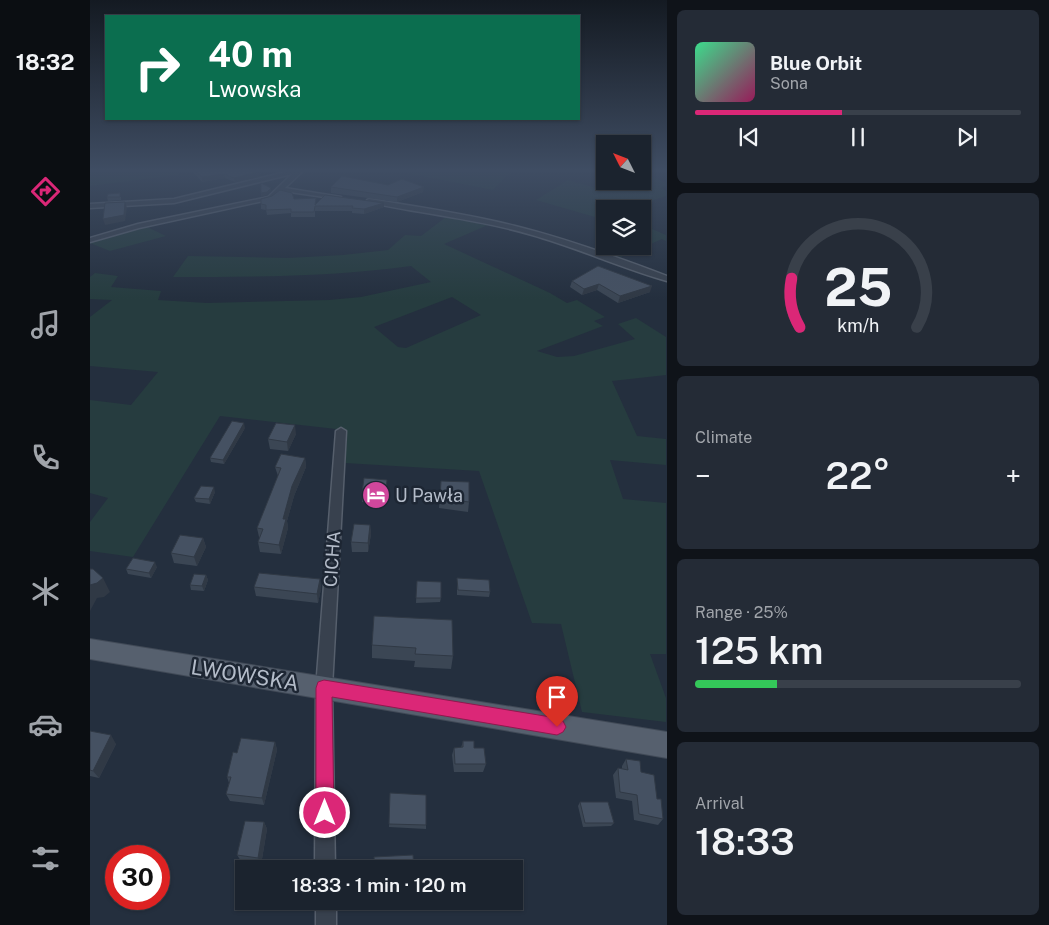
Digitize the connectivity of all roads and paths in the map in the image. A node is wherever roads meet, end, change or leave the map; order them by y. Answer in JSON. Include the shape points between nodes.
{"nodes":[{"id":1,"x":182,"y":212,"type":"edge"},
{"id":2,"x":207,"y":212,"type":"edge"},
{"id":3,"x":438,"y":212,"type":"edge"},
{"id":4,"x":185,"y":217,"type":"junction"},
{"id":5,"x":90,"y":240,"type":"edge"},
{"id":6,"x":666,"y":279,"type":"edge"},
{"id":7,"x":341,"y":431,"type":"dead end"},
{"id":8,"x":90,"y":649,"type":"edge"},
{"id":9,"x":324,"y":688,"type":"junction"},
{"id":10,"x":666,"y":744,"type":"edge"},
{"id":11,"x":325,"y":860,"type":"edge"},
{"id":12,"x":326,"y":910,"type":"edge"},
{"id":13,"x":326,"y":925,"type":"edge"}],
"edges":[{"from":1,"to":4,"type":"street"},
{"from":2,"to":4,"type":"street"},
{"from":3,"to":6,"type":"street","via":[[515,228]]},
{"from":4,"to":5,"type":"street"},
{"from":7,"to":9,"type":"street","name":"CICHA"},
{"from":8,"to":9,"type":"main road","name":"LWOWSKA"},
{"from":9,"to":10,"type":"main road","name":"LWOWSKA"},
{"from":9,"to":11,"type":"street","name":"CICHA"},
{"from":12,"to":13,"type":"street"}]}
